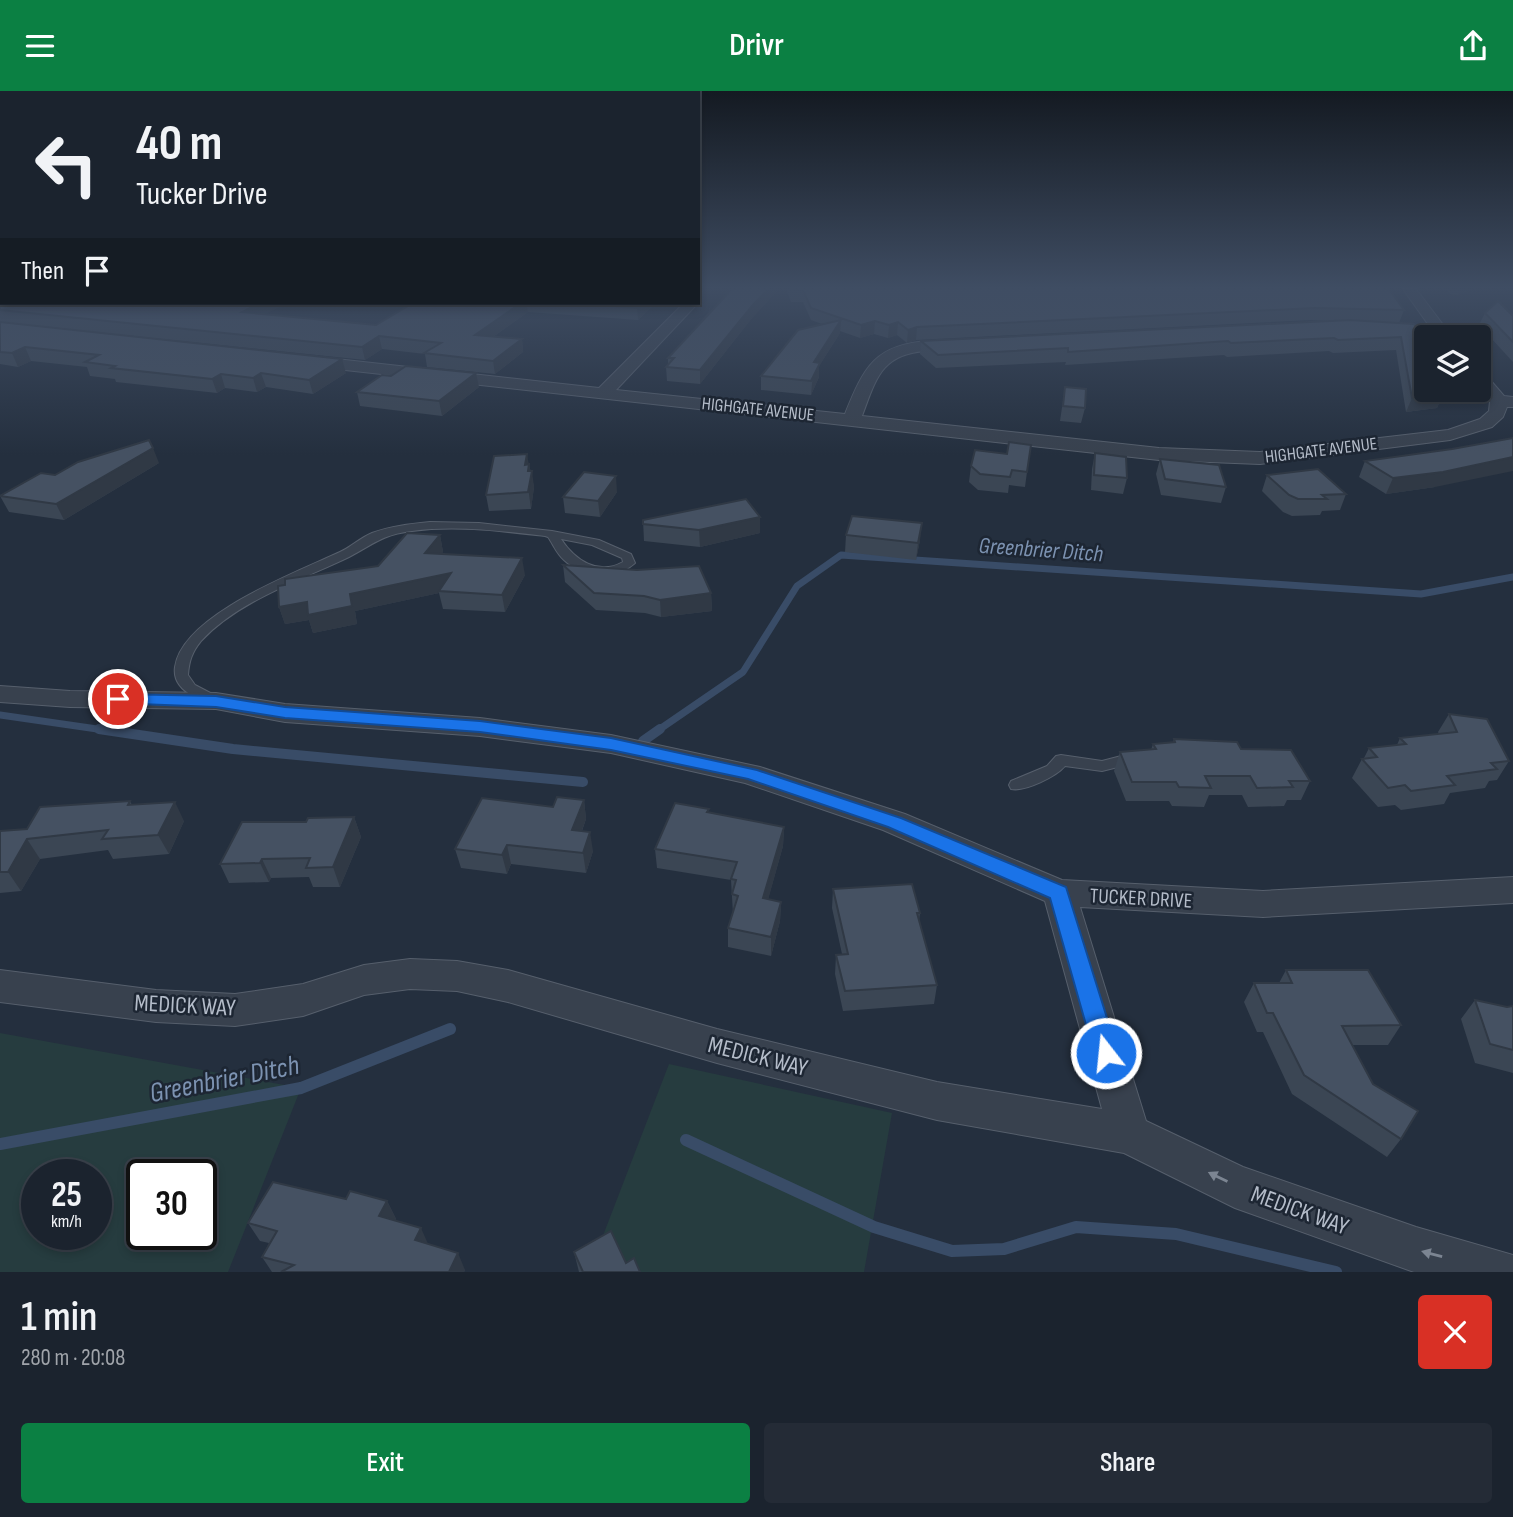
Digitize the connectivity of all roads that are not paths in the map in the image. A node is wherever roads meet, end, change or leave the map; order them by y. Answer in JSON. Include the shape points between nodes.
{"nodes":[{"id":1,"x":651,"y":344,"type":"edge"},
{"id":2,"x":962,"y":344,"type":"edge"},
{"id":3,"x":293,"y":359,"type":"edge"},
{"id":4,"x":1491,"y":388,"type":"edge"},
{"id":5,"x":603,"y":393,"type":"junction"},
{"id":6,"x":1506,"y":401,"type":"edge"},
{"id":7,"x":852,"y":419,"type":"junction"},
{"id":8,"x":552,"y":534,"type":"junction"},
{"id":9,"x":0,"y":694,"type":"edge"},
{"id":10,"x":217,"y":702,"type":"junction"},
{"id":11,"x":1147,"y":754,"type":"edge"},
{"id":12,"x":1017,"y":785,"type":"dead end"},
{"id":13,"x":1513,"y":890,"type":"edge"},
{"id":14,"x":1059,"y":893,"type":"junction"},
{"id":15,"x":0,"y":986,"type":"edge"},
{"id":16,"x":1129,"y":1134,"type":"junction"},
{"id":17,"x":1498,"y":1272,"type":"edge"}],
"edges":[{"from":1,"to":5,"type":"street"},
{"from":2,"to":7,"type":"street","via":[[916,348],[884,358]]},
{"from":3,"to":5,"type":"street","name":"HIGHGATE AVENUE"},
{"from":4,"to":6,"type":"street"},
{"from":5,"to":7,"type":"street","name":"HIGHGATE AVENUE"},
{"from":6,"to":7,"type":"street","name":"HIGHGATE AVENUE","via":[[1486,423],[1450,435],[1260,458],[1188,457]]},
{"from":8,"to":8,"type":"lane","via":[[595,542],[627,556],[629,563],[615,571],[589,569],[568,558]]},
{"from":8,"to":10,"type":"lane","via":[[481,526],[413,527],[370,538],[296,574],[237,608],[190,645],[181,675],[191,690]]},
{"from":9,"to":10,"type":"street","name":"TUCKER DRIVE"},
{"from":10,"to":14,"type":"street","name":"TUCKER DRIVE","via":[[285,713],[480,727],[611,744],[750,774],[894,822]]},
{"from":11,"to":12,"type":"lane","via":[[1102,766],[1061,760],[1053,770]]},
{"from":13,"to":14,"type":"street","name":"TUCKER DRIVE","via":[[1263,904]]},
{"from":14,"to":16,"type":"street"},
{"from":15,"to":16,"type":"street","name":"MEDICK WAY","via":[[156,1006],[235,1010],[303,1000],[364,980],[411,974],[457,977],[508,986],[717,1046],[937,1101]]},
{"from":17,"to":16,"type":"street","name":"MEDICK WAY","one_way":true,"via":[[1416,1250],[1248,1191]]}]}
